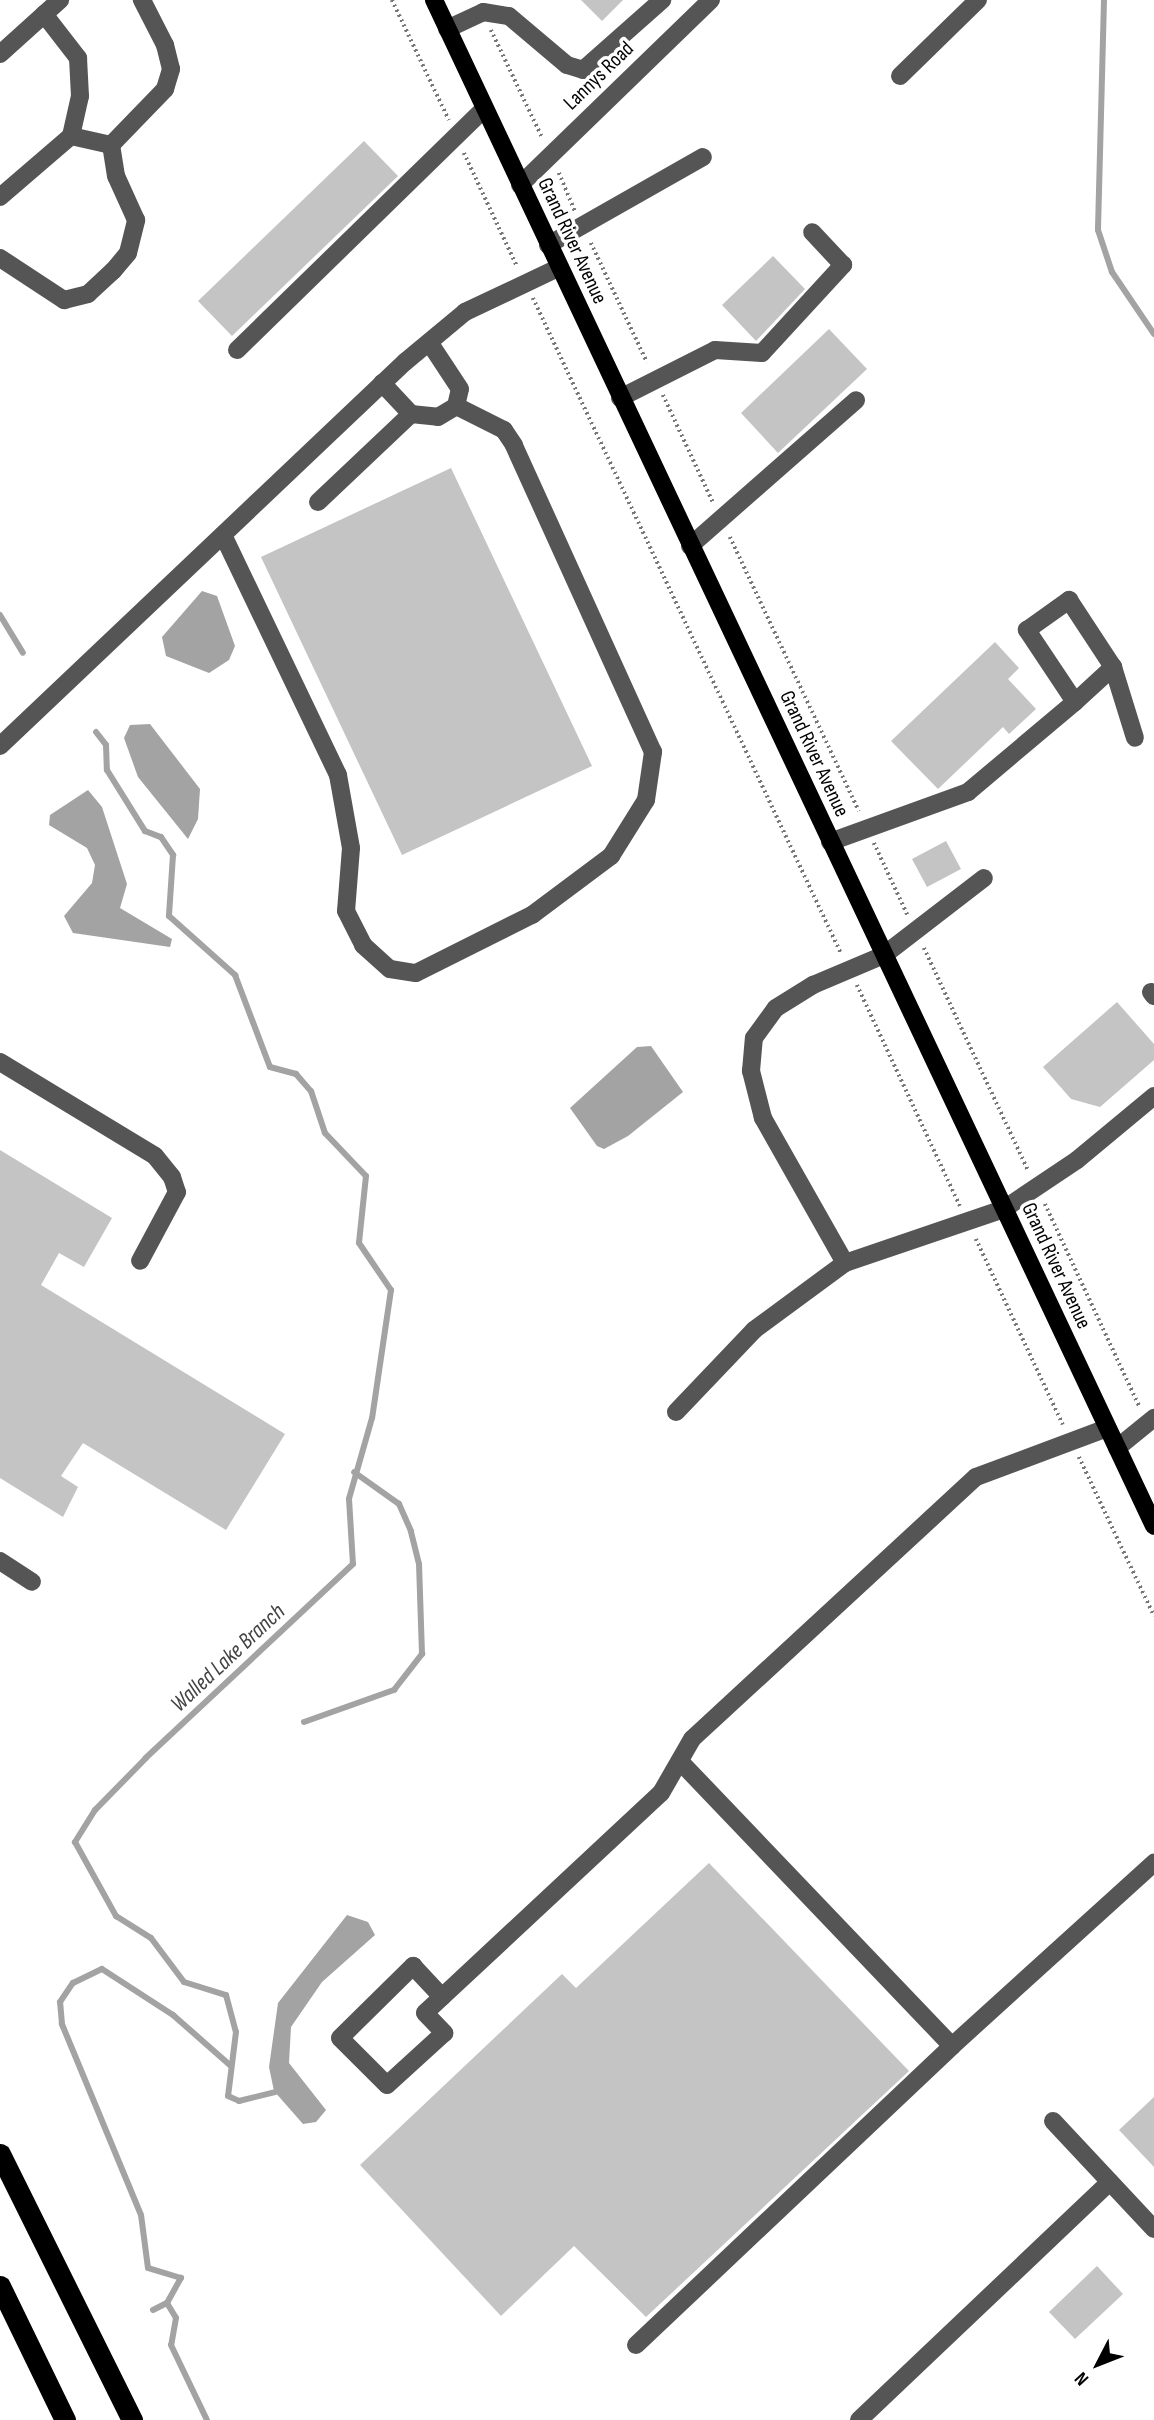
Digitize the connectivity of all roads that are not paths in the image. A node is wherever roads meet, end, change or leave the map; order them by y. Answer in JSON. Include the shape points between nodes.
{"nodes":[{"id":1,"x":60,"y":0,"type":"edge"},
{"id":2,"x":142,"y":0,"type":"edge"},
{"id":3,"x":434,"y":0,"type":"edge"},
{"id":4,"x":662,"y":0,"type":"edge"},
{"id":5,"x":710,"y":0,"type":"edge"},
{"id":6,"x":978,"y":0,"type":"edge"},
{"id":7,"x":44,"y":14,"type":"junction"},
{"id":8,"x":447,"y":29,"type":"junction"},
{"id":9,"x":0,"y":54,"type":"edge"},
{"id":10,"x":900,"y":76,"type":"dead end"},
{"id":11,"x":484,"y":109,"type":"junction"},
{"id":12,"x":71,"y":136,"type":"junction"},
{"id":13,"x":111,"y":145,"type":"junction"},
{"id":14,"x":703,"y":157,"type":"dead end"},
{"id":15,"x":520,"y":185,"type":"junction"},
{"id":16,"x":0,"y":198,"type":"edge"},
{"id":17,"x":812,"y":232,"type":"dead end"},
{"id":18,"x":548,"y":245,"type":"junction"},
{"id":19,"x":0,"y":258,"type":"edge"},
{"id":20,"x":558,"y":268,"type":"junction"},
{"id":21,"x":429,"y":342,"type":"junction"},
{"id":22,"x":237,"y":350,"type":"dead end"},
{"id":23,"x":382,"y":383,"type":"junction"},
{"id":24,"x":620,"y":398,"type":"junction"},
{"id":25,"x":856,"y":400,"type":"dead end"},
{"id":26,"x":456,"y":406,"type":"junction"},
{"id":27,"x":411,"y":414,"type":"junction"},
{"id":28,"x":318,"y":502,"type":"dead end"},
{"id":29,"x":223,"y":534,"type":"junction"},
{"id":30,"x":690,"y":546,"type":"junction"},
{"id":31,"x":1112,"y":667,"type":"junction"},
{"id":32,"x":1075,"y":702,"type":"junction"},
{"id":33,"x":1135,"y":738,"type":"dead end"},
{"id":34,"x":0,"y":746,"type":"edge"},
{"id":35,"x":830,"y":842,"type":"junction"},
{"id":36,"x":984,"y":878,"type":"dead end"},
{"id":37,"x":884,"y":956,"type":"junction"},
{"id":38,"x":0,"y":1062,"type":"edge"},
{"id":39,"x":1154,"y":1096,"type":"edge"},
{"id":40,"x":1004,"y":1209,"type":"junction"},
{"id":41,"x":140,"y":1262,"type":"dead end"},
{"id":42,"x":845,"y":1263,"type":"junction"},
{"id":43,"x":676,"y":1412,"type":"dead end"},
{"id":44,"x":1151,"y":1421,"type":"edge"},
{"id":45,"x":1107,"y":1428,"type":"junction"},
{"id":46,"x":1117,"y":1448,"type":"junction"},
{"id":47,"x":1154,"y":1526,"type":"edge"},
{"id":48,"x":0,"y":1561,"type":"edge"},
{"id":49,"x":32,"y":1582,"type":"dead end"},
{"id":50,"x":680,"y":1761,"type":"junction"},
{"id":51,"x":1154,"y":1863,"type":"edge"},
{"id":52,"x":442,"y":1997,"type":"junction"},
{"id":53,"x":952,"y":2046,"type":"junction"},
{"id":54,"x":1053,"y":2121,"type":"dead end"},
{"id":55,"x":0,"y":2154,"type":"edge"},
{"id":56,"x":1110,"y":2182,"type":"junction"},
{"id":57,"x":1154,"y":2229,"type":"edge"},
{"id":58,"x":0,"y":2286,"type":"edge"},
{"id":59,"x":636,"y":2345,"type":"dead end"},
{"id":60,"x":65,"y":2420,"type":"edge"},
{"id":61,"x":132,"y":2420,"type":"edge"},
{"id":62,"x":859,"y":2420,"type":"edge"}],
"edges":[{"from":1,"to":7,"type":"street"},
{"from":2,"to":13,"type":"street","via":[[171,69],[165,89]]},
{"from":3,"to":8,"type":"main road","name":"Grand River Avenue"},
{"from":4,"to":8,"type":"street","via":[[583,70],[566,65],[509,16],[483,12]]},
{"from":5,"to":15,"type":"street","name":"Lannys Road"},
{"from":6,"to":10,"type":"street"},
{"from":7,"to":9,"type":"street"},
{"from":7,"to":12,"type":"street","via":[[78,58],[80,96]]},
{"from":8,"to":11,"type":"main road","name":"Grand River Avenue"},
{"from":11,"to":15,"type":"main road","name":"Grand River Avenue"},
{"from":11,"to":22,"type":"street"},
{"from":12,"to":13,"type":"street"},
{"from":12,"to":16,"type":"street"},
{"from":13,"to":19,"type":"street","via":[[136,220],[128,253],[113,271],[88,294],[64,300]]},
{"from":14,"to":18,"type":"street"},
{"from":15,"to":18,"type":"main road","name":"Grand River Avenue"},
{"from":17,"to":24,"type":"street","via":[[843,265],[762,353],[715,351]]},
{"from":18,"to":20,"type":"main road","name":"Grand River Avenue"},
{"from":20,"to":21,"type":"street","via":[[465,312]]},
{"from":20,"to":24,"type":"main road","name":"Grand River Avenue"},
{"from":21,"to":23,"type":"street"},
{"from":21,"to":26,"type":"street","via":[[460,389]]},
{"from":23,"to":27,"type":"street"},
{"from":23,"to":29,"type":"street"},
{"from":24,"to":30,"type":"main road","name":"Grand River Avenue"},
{"from":25,"to":30,"type":"street"},
{"from":26,"to":27,"type":"street","via":[[438,417]]},
{"from":26,"to":29,"type":"street","via":[[504,430],[514,445],[653,752],[646,800],[611,856],[531,915],[416,973],[390,969],[363,945],[346,911],[351,848],[338,775]]},
{"from":27,"to":28,"type":"street"},
{"from":29,"to":34,"type":"street"},
{"from":30,"to":35,"type":"main road","name":"Grand River Avenue"},
{"from":31,"to":32,"type":"street"},
{"from":31,"to":32,"type":"street","via":[[1069,600],[1027,630]]},
{"from":31,"to":33,"type":"street"},
{"from":32,"to":35,"type":"street","via":[[968,792]]},
{"from":35,"to":37,"type":"main road","name":"Grand River Avenue"},
{"from":36,"to":37,"type":"street"},
{"from":37,"to":40,"type":"main road","name":"Grand River Avenue"},
{"from":37,"to":42,"type":"street","via":[[776,1008],[754,1038],[751,1071],[763,1118]]},
{"from":38,"to":41,"type":"street","via":[[155,1156],[172,1177],[177,1192]]},
{"from":39,"to":40,"type":"street"},
{"from":40,"to":42,"type":"street"},
{"from":40,"to":45,"type":"main road","name":"Grand River Avenue"},
{"from":42,"to":43,"type":"street","via":[[754,1330]]},
{"from":44,"to":46,"type":"street"},
{"from":45,"to":46,"type":"main road","name":"Grand River Avenue"},
{"from":45,"to":50,"type":"street","via":[[975,1477],[692,1740]]},
{"from":46,"to":47,"type":"main road","name":"Grand River Avenue"},
{"from":48,"to":49,"type":"street"},
{"from":50,"to":52,"type":"street","via":[[661,1793]]},
{"from":50,"to":53,"type":"street"},
{"from":51,"to":53,"type":"street"},
{"from":52,"to":52,"type":"street","via":[[413,1966],[340,2038],[387,2085],[444,2033],[425,2013]]},
{"from":53,"to":59,"type":"street"},
{"from":54,"to":56,"type":"street"},
{"from":55,"to":61,"type":"highway"},
{"from":56,"to":57,"type":"street"},
{"from":56,"to":62,"type":"street"},
{"from":58,"to":60,"type":"highway"}]}
